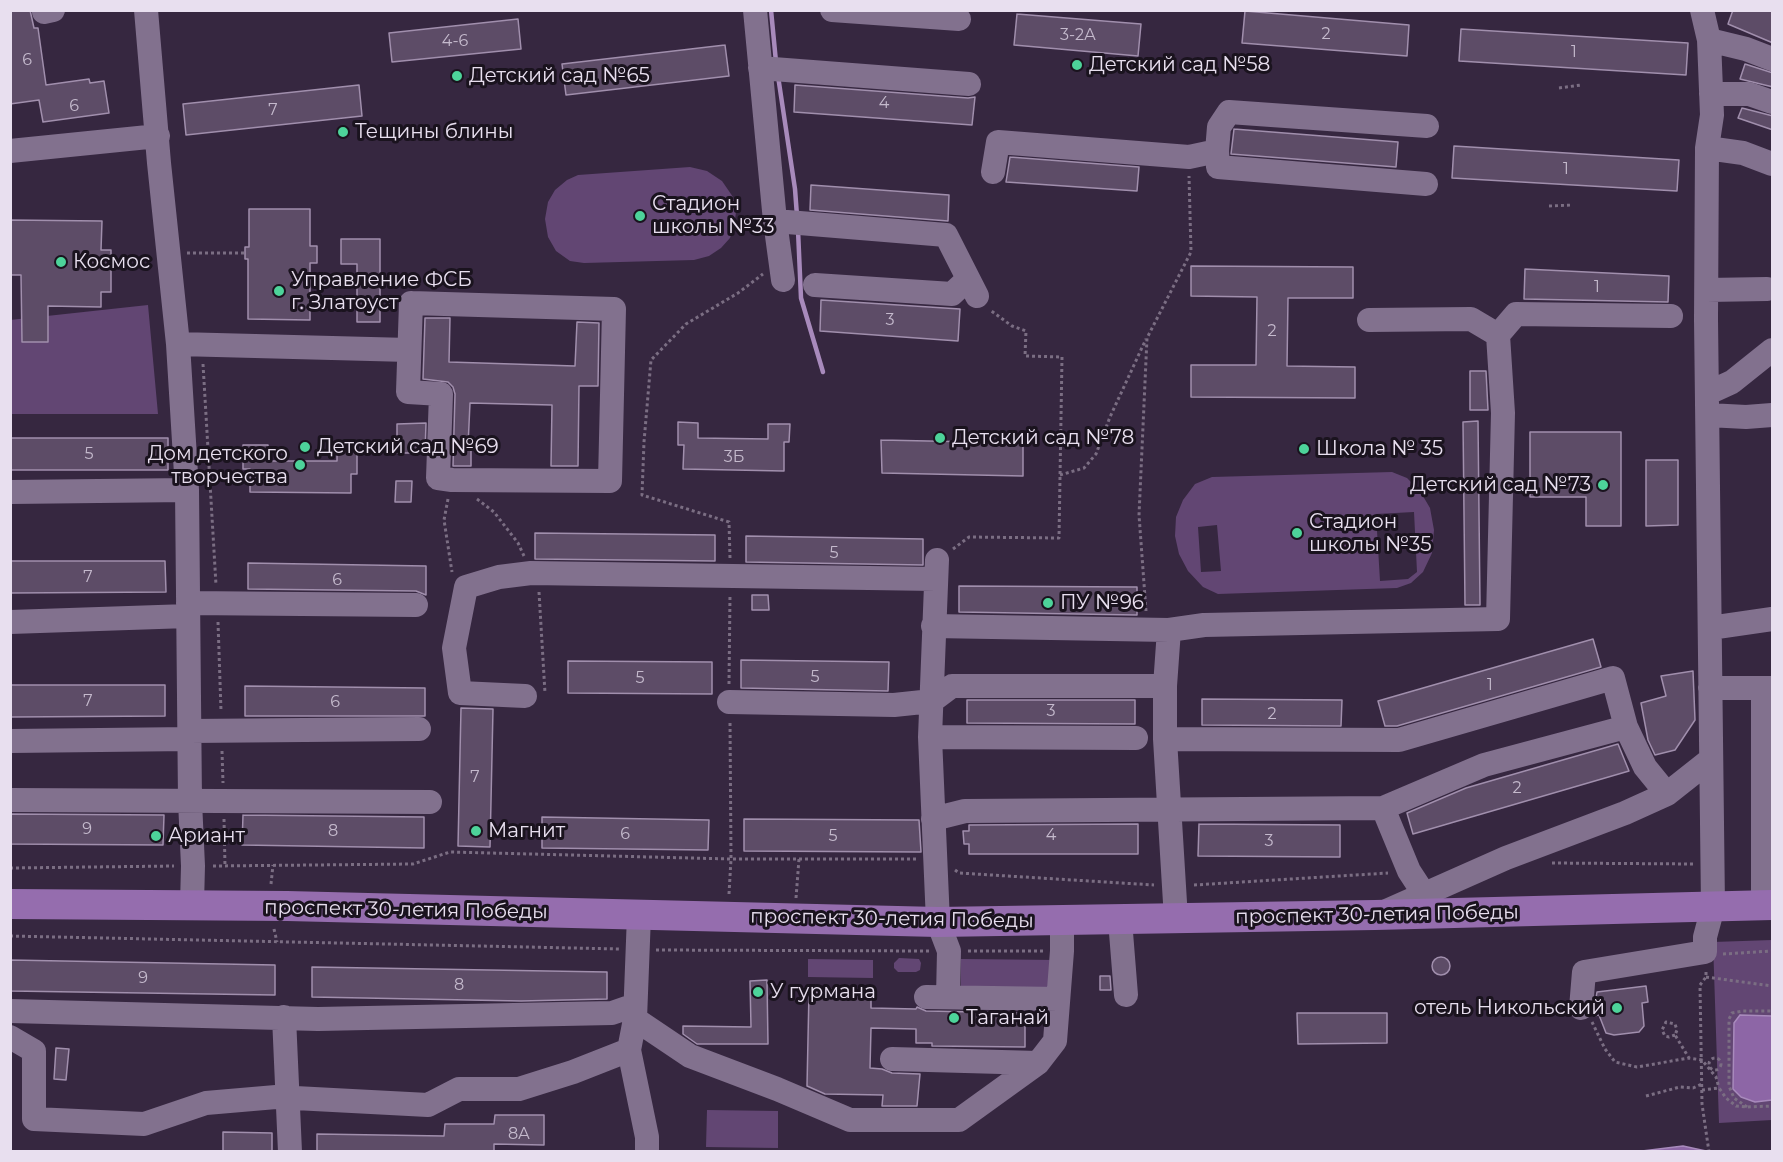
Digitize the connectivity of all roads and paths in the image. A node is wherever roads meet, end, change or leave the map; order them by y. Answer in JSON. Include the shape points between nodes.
{"nodes":[{"id":1,"x":146,"y":10,"type":"edge"},
{"id":2,"x":755,"y":10,"type":"edge"},
{"id":3,"x":832,"y":10,"type":"edge"},
{"id":4,"x":1702,"y":10,"type":"edge"},
{"id":5,"x":959,"y":19,"type":"dead end"},
{"id":6,"x":1708,"y":40,"type":"junction"},
{"id":7,"x":1773,"y":59,"type":"edge"},
{"id":8,"x":760,"y":68,"type":"junction"},
{"id":9,"x":969,"y":84,"type":"dead end"},
{"id":10,"x":1581,"y":85,"type":"dead end"},
{"id":11,"x":1559,"y":88,"type":"dead end"},
{"id":12,"x":1711,"y":94,"type":"junction"},
{"id":13,"x":1773,"y":102,"type":"edge"},
{"id":14,"x":1427,"y":126,"type":"dead end"},
{"id":15,"x":158,"y":136,"type":"junction"},
{"id":16,"x":1707,"y":148,"type":"junction"},
{"id":17,"x":10,"y":151,"type":"edge"},
{"id":18,"x":1217,"y":151,"type":"junction"},
{"id":19,"x":1189,"y":156,"type":"junction"},
{"id":20,"x":1773,"y":164,"type":"edge"},
{"id":21,"x":993,"y":172,"type":"dead end"},
{"id":22,"x":1426,"y":184,"type":"dead end"},
{"id":23,"x":1573,"y":205,"type":"dead end"},
{"id":24,"x":1549,"y":206,"type":"dead end"},
{"id":25,"x":775,"y":221,"type":"junction"},
{"id":26,"x":168,"y":253,"type":"junction"},
{"id":27,"x":245,"y":253,"type":"dead end"},
{"id":28,"x":781,"y":273,"type":"joint"},
{"id":29,"x":815,"y":285,"type":"dead end"},
{"id":30,"x":972,"y":287,"type":"junction"},
{"id":31,"x":1767,"y":289,"type":"dead end"},
{"id":32,"x":1707,"y":291,"type":"junction"},
{"id":33,"x":1671,"y":316,"type":"dead end"},
{"id":34,"x":1369,"y":320,"type":"dead end"},
{"id":35,"x":1498,"y":335,"type":"junction"},
{"id":36,"x":1147,"y":338,"type":"junction"},
{"id":37,"x":178,"y":344,"type":"junction"},
{"id":38,"x":409,"y":350,"type":"junction"},
{"id":39,"x":1773,"y":350,"type":"edge"},
{"id":40,"x":1708,"y":404,"type":"junction"},
{"id":41,"x":1773,"y":415,"type":"edge"},
{"id":42,"x":1060,"y":475,"type":"junction"},
{"id":43,"x":452,"y":480,"type":"junction"},
{"id":44,"x":187,"y":489,"type":"junction"},
{"id":45,"x":10,"y":492,"type":"edge"},
{"id":46,"x":936,"y":570,"type":"junction"},
{"id":47,"x":453,"y":576,"type":"dead end"},
{"id":48,"x":731,"y":576,"type":"junction"},
{"id":49,"x":416,"y":605,"type":"dead end"},
{"id":50,"x":188,"y":610,"type":"junction"},
{"id":51,"x":1773,"y":619,"type":"edge"},
{"id":52,"x":10,"y":622,"type":"edge"},
{"id":53,"x":933,"y":626,"type":"junction"},
{"id":54,"x":1710,"y":628,"type":"junction"},
{"id":55,"x":1158,"y":629,"type":"junction"},
{"id":56,"x":1165,"y":686,"type":"junction"},
{"id":57,"x":1710,"y":688,"type":"junction"},
{"id":58,"x":1768,"y":688,"type":"edge"},
{"id":59,"x":525,"y":696,"type":"dead end"},
{"id":60,"x":932,"y":701,"type":"junction"},
{"id":61,"x":729,"y":702,"type":"dead end"},
{"id":62,"x":1626,"y":727,"type":"junction"},
{"id":63,"x":419,"y":729,"type":"dead end"},
{"id":64,"x":190,"y":735,"type":"junction"},
{"id":65,"x":930,"y":737,"type":"junction"},
{"id":66,"x":1136,"y":738,"type":"dead end"},
{"id":67,"x":1165,"y":738,"type":"junction"},
{"id":68,"x":10,"y":741,"type":"edge"},
{"id":69,"x":1768,"y":759,"type":"edge"},
{"id":70,"x":1710,"y":760,"type":"junction"},
{"id":71,"x":1667,"y":794,"type":"junction"},
{"id":72,"x":731,"y":795,"type":"dead end"},
{"id":73,"x":10,"y":800,"type":"edge"},
{"id":74,"x":190,"y":801,"type":"junction"},
{"id":75,"x":430,"y":802,"type":"dead end"},
{"id":76,"x":1383,"y":808,"type":"junction"},
{"id":77,"x":1169,"y":810,"type":"junction"},
{"id":78,"x":933,"y":819,"type":"junction"},
{"id":79,"x":1768,"y":842,"type":"edge"},
{"id":80,"x":731,"y":859,"type":"junction"},
{"id":81,"x":937,"y":859,"type":"junction"},
{"id":82,"x":1551,"y":863,"type":"dead end"},
{"id":83,"x":1713,"y":864,"type":"junction"},
{"id":84,"x":193,"y":866,"type":"junction"},
{"id":85,"x":10,"y":868,"type":"edge"},
{"id":86,"x":1409,"y":872,"type":"junction"},
{"id":87,"x":1173,"y":886,"type":"junction"},
{"id":88,"x":1424,"y":894,"type":"junction"},
{"id":89,"x":10,"y":903,"type":"edge"},
{"id":90,"x":192,"y":904,"type":"junction"},
{"id":91,"x":1768,"y":905,"type":"edge"},
{"id":92,"x":1713,"y":907,"type":"junction"},
{"id":93,"x":639,"y":915,"type":"junction"},
{"id":94,"x":1375,"y":915,"type":"junction"},
{"id":95,"x":1176,"y":919,"type":"junction"},
{"id":96,"x":1062,"y":920,"type":"junction"},
{"id":97,"x":1120,"y":920,"type":"junction"},
{"id":98,"x":938,"y":922,"type":"junction"},
{"id":99,"x":10,"y":936,"type":"edge"},
{"id":100,"x":638,"y":950,"type":"junction"},
{"id":101,"x":949,"y":951,"type":"junction"},
{"id":102,"x":1062,"y":951,"type":"junction"},
{"id":103,"x":1773,"y":951,"type":"edge"},
{"id":104,"x":1705,"y":955,"type":"junction"},
{"id":105,"x":1706,"y":977,"type":"junction"},
{"id":106,"x":1773,"y":986,"type":"edge"},
{"id":107,"x":1126,"y":995,"type":"dead end"},
{"id":108,"x":1058,"y":999,"type":"junction"},
{"id":109,"x":1581,"y":1008,"type":"joint"},
{"id":110,"x":10,"y":1011,"type":"edge"},
{"id":111,"x":1773,"y":1011,"type":"edge"},
{"id":112,"x":635,"y":1012,"type":"junction"},
{"id":113,"x":284,"y":1017,"type":"junction"},
{"id":114,"x":1675,"y":1035,"type":"junction"},
{"id":115,"x":10,"y":1037,"type":"edge"},
{"id":116,"x":629,"y":1050,"type":"junction"},
{"id":117,"x":1689,"y":1058,"type":"junction"},
{"id":118,"x":892,"y":1059,"type":"dead end"},
{"id":119,"x":1702,"y":1060,"type":"junction"},
{"id":120,"x":1038,"y":1063,"type":"junction"},
{"id":121,"x":1710,"y":1068,"type":"junction"},
{"id":122,"x":1702,"y":1084,"type":"junction"},
{"id":123,"x":1719,"y":1089,"type":"junction"},
{"id":124,"x":1702,"y":1090,"type":"junction"},
{"id":125,"x":1646,"y":1096,"type":"dead end"},
{"id":126,"x":289,"y":1098,"type":"junction"},
{"id":127,"x":1773,"y":1106,"type":"edge"},
{"id":128,"x":1747,"y":1107,"type":"junction"},
{"id":129,"x":290,"y":1152,"type":"edge"},
{"id":130,"x":647,"y":1152,"type":"edge"},
{"id":131,"x":1709,"y":1152,"type":"edge"}],
"edges":[{"from":1,"to":15,"type":"street"},
{"from":2,"to":8,"type":"street"},
{"from":3,"to":5,"type":"street"},
{"from":4,"to":6,"type":"street"},
{"from":6,"to":7,"type":"street"},
{"from":6,"to":12,"type":"street"},
{"from":8,"to":9,"type":"street"},
{"from":8,"to":25,"type":"street"},
{"from":10,"to":11,"type":"path"},
{"from":12,"to":13,"type":"street","via":[[1749,94]]},
{"from":12,"to":16,"type":"street"},
{"from":14,"to":18,"type":"street","via":[[1229,112],[1219,127]]},
{"from":15,"to":17,"type":"street"},
{"from":15,"to":26,"type":"street"},
{"from":16,"to":20,"type":"street","via":[[1743,153]]},
{"from":16,"to":32,"type":"street"},
{"from":18,"to":19,"type":"street"},
{"from":18,"to":22,"type":"street","via":[[1218,167]]},
{"from":19,"to":21,"type":"street","via":[[998,142]]},
{"from":19,"to":36,"type":"path","via":[[1191,252]]},
{"from":23,"to":24,"type":"path"},
{"from":25,"to":28,"type":"street"},
{"from":25,"to":30,"type":"street","via":[[946,235]]},
{"from":26,"to":27,"type":"path"},
{"from":26,"to":37,"type":"street"},
{"from":28,"to":48,"type":"path","via":[[760,275],[686,324],[651,360],[642,495],[729,522]]},
{"from":29,"to":30,"type":"street","via":[[952,294]]},
{"from":30,"to":42,"type":"path","via":[[988,309],[1026,332],[1025,356],[1062,357]]},
{"from":31,"to":32,"type":"street"},
{"from":32,"to":40,"type":"street"},
{"from":33,"to":35,"type":"street","via":[[1516,314]]},
{"from":34,"to":35,"type":"street","via":[[1471,319]]},
{"from":35,"to":55,"type":"street","via":[[1503,413],[1498,619]]},
{"from":36,"to":42,"type":"path","via":[[1096,454],[1084,468]]},
{"from":36,"to":55,"type":"path","via":[[1139,515]]},
{"from":37,"to":38,"type":"street"},
{"from":37,"to":44,"type":"street"},
{"from":38,"to":43,"type":"street","via":[[408,392],[441,394],[438,478]]},
{"from":38,"to":43,"type":"street","via":[[411,303],[614,309],[610,481]]},
{"from":39,"to":40,"type":"street"},
{"from":40,"to":41,"type":"street","via":[[1746,417]]},
{"from":40,"to":54,"type":"street"},
{"from":42,"to":46,"type":"path","via":[[1059,538],[969,537]]},
{"from":43,"to":47,"type":"path","via":[[444,520]]},
{"from":44,"to":45,"type":"street"},
{"from":44,"to":50,"type":"street"},
{"from":46,"to":48,"type":"street"},
{"from":46,"to":53,"type":"street"},
{"from":48,"to":59,"type":"street","via":[[531,573],[466,586],[454,648],[460,693]]},
{"from":49,"to":50,"type":"street"},
{"from":50,"to":52,"type":"street"},
{"from":50,"to":64,"type":"street"},
{"from":51,"to":54,"type":"street"},
{"from":53,"to":55,"type":"street"},
{"from":53,"to":60,"type":"street"},
{"from":54,"to":57,"type":"street"},
{"from":55,"to":56,"type":"street"},
{"from":56,"to":60,"type":"street","via":[[952,686]]},
{"from":56,"to":67,"type":"street"},
{"from":57,"to":58,"type":"street"},
{"from":57,"to":70,"type":"street"},
{"from":58,"to":69,"type":"street"},
{"from":60,"to":61,"type":"street","via":[[894,705]]},
{"from":60,"to":65,"type":"street"},
{"from":62,"to":67,"type":"street","via":[[1613,678],[1399,740]]},
{"from":62,"to":71,"type":"street","via":[[1645,767]]},
{"from":62,"to":76,"type":"street","via":[[1484,765]]},
{"from":63,"to":64,"type":"street"},
{"from":64,"to":68,"type":"street"},
{"from":64,"to":74,"type":"street"},
{"from":65,"to":66,"type":"street"},
{"from":65,"to":78,"type":"street"},
{"from":67,"to":77,"type":"street"},
{"from":69,"to":79,"type":"street"},
{"from":70,"to":71,"type":"street"},
{"from":70,"to":83,"type":"street"},
{"from":71,"to":88,"type":"street"},
{"from":72,"to":80,"type":"path"},
{"from":73,"to":74,"type":"street"},
{"from":74,"to":75,"type":"street"},
{"from":74,"to":84,"type":"street"},
{"from":76,"to":77,"type":"street"},
{"from":76,"to":86,"type":"street"},
{"from":77,"to":78,"type":"street","via":[[965,811]]},
{"from":77,"to":87,"type":"street"},
{"from":78,"to":81,"type":"street"},
{"from":79,"to":91,"type":"street"},
{"from":80,"to":81,"type":"path"},
{"from":80,"to":84,"type":"path","via":[[450,852],[413,864]]},
{"from":81,"to":87,"type":"path","via":[[959,873]]},
{"from":81,"to":98,"type":"street"},
{"from":82,"to":83,"type":"path"},
{"from":83,"to":92,"type":"street"},
{"from":84,"to":85,"type":"path"},
{"from":84,"to":90,"type":"street"},
{"from":86,"to":87,"type":"path"},
{"from":86,"to":88,"type":"street"},
{"from":87,"to":95,"type":"street"},
{"from":88,"to":94,"type":"street"},
{"from":89,"to":90,"type":"main road","name":"проспект 30-летия Победы"},
{"from":90,"to":93,"type":"main road","name":"проспект 30-летия Победы"},
{"from":91,"to":92,"type":"main road","name":"проспект 30-летия Победы"},
{"from":92,"to":94,"type":"main road","name":"проспект 30-летия Победы"},
{"from":92,"to":104,"type":"street"},
{"from":93,"to":98,"type":"main road","name":"проспект 30-летия Победы"},
{"from":93,"to":100,"type":"street"},
{"from":94,"to":95,"type":"main road","name":"проспект 30-летия Победы"},
{"from":95,"to":97,"type":"main road","name":"проспект 30-летия Победы"},
{"from":96,"to":97,"type":"main road","name":"проспект 30-летия Победы"},
{"from":96,"to":98,"type":"main road","name":"проспект 30-летия Победы"},
{"from":96,"to":102,"type":"street"},
{"from":97,"to":107,"type":"street"},
{"from":98,"to":101,"type":"street"},
{"from":99,"to":100,"type":"path"},
{"from":100,"to":101,"type":"path"},
{"from":100,"to":112,"type":"street"},
{"from":101,"to":102,"type":"path"},
{"from":101,"to":108,"type":"street","via":[[937,997]]},
{"from":102,"to":108,"type":"street"},
{"from":103,"to":104,"type":"path"},
{"from":104,"to":105,"type":"path"},
{"from":104,"to":109,"type":"street","via":[[1584,972]]},
{"from":105,"to":106,"type":"path"},
{"from":105,"to":119,"type":"path","via":[[1700,985]]},
{"from":108,"to":120,"type":"street","via":[[1055,1041]]},
{"from":109,"to":117,"type":"path","via":[[1615,1062],[1637,1067]]},
{"from":110,"to":113,"type":"street"},
{"from":111,"to":128,"type":"path","via":[[1743,1011],[1732,1013],[1729,1019],[1729,1086],[1734,1098]]},
{"from":112,"to":113,"type":"street"},
{"from":112,"to":116,"type":"street"},
{"from":112,"to":120,"type":"street","via":[[690,1056],[850,1120],[959,1120]]},
{"from":113,"to":126,"type":"street"},
{"from":114,"to":114,"type":"path","via":[[1675,1024],[1666,1022],[1662,1030],[1665,1036]]},
{"from":114,"to":117,"type":"path"},
{"from":115,"to":126,"type":"street","via":[[34,1051],[34,1119],[144,1124],[206,1103]]},
{"from":116,"to":126,"type":"street","via":[[519,1089],[459,1089],[429,1105]]},
{"from":116,"to":130,"type":"street"},
{"from":117,"to":119,"type":"path"},
{"from":118,"to":120,"type":"street"},
{"from":119,"to":121,"type":"path"},
{"from":119,"to":122,"type":"path"},
{"from":121,"to":121,"type":"path","via":[[1719,1069],[1721,1062],[1712,1058]]},
{"from":121,"to":123,"type":"path"},
{"from":122,"to":124,"type":"path"},
{"from":122,"to":125,"type":"path"},
{"from":123,"to":124,"type":"path"},
{"from":123,"to":128,"type":"path","via":[[1736,1106]]},
{"from":124,"to":131,"type":"path"},
{"from":126,"to":129,"type":"street"},
{"from":127,"to":128,"type":"path"}]}
